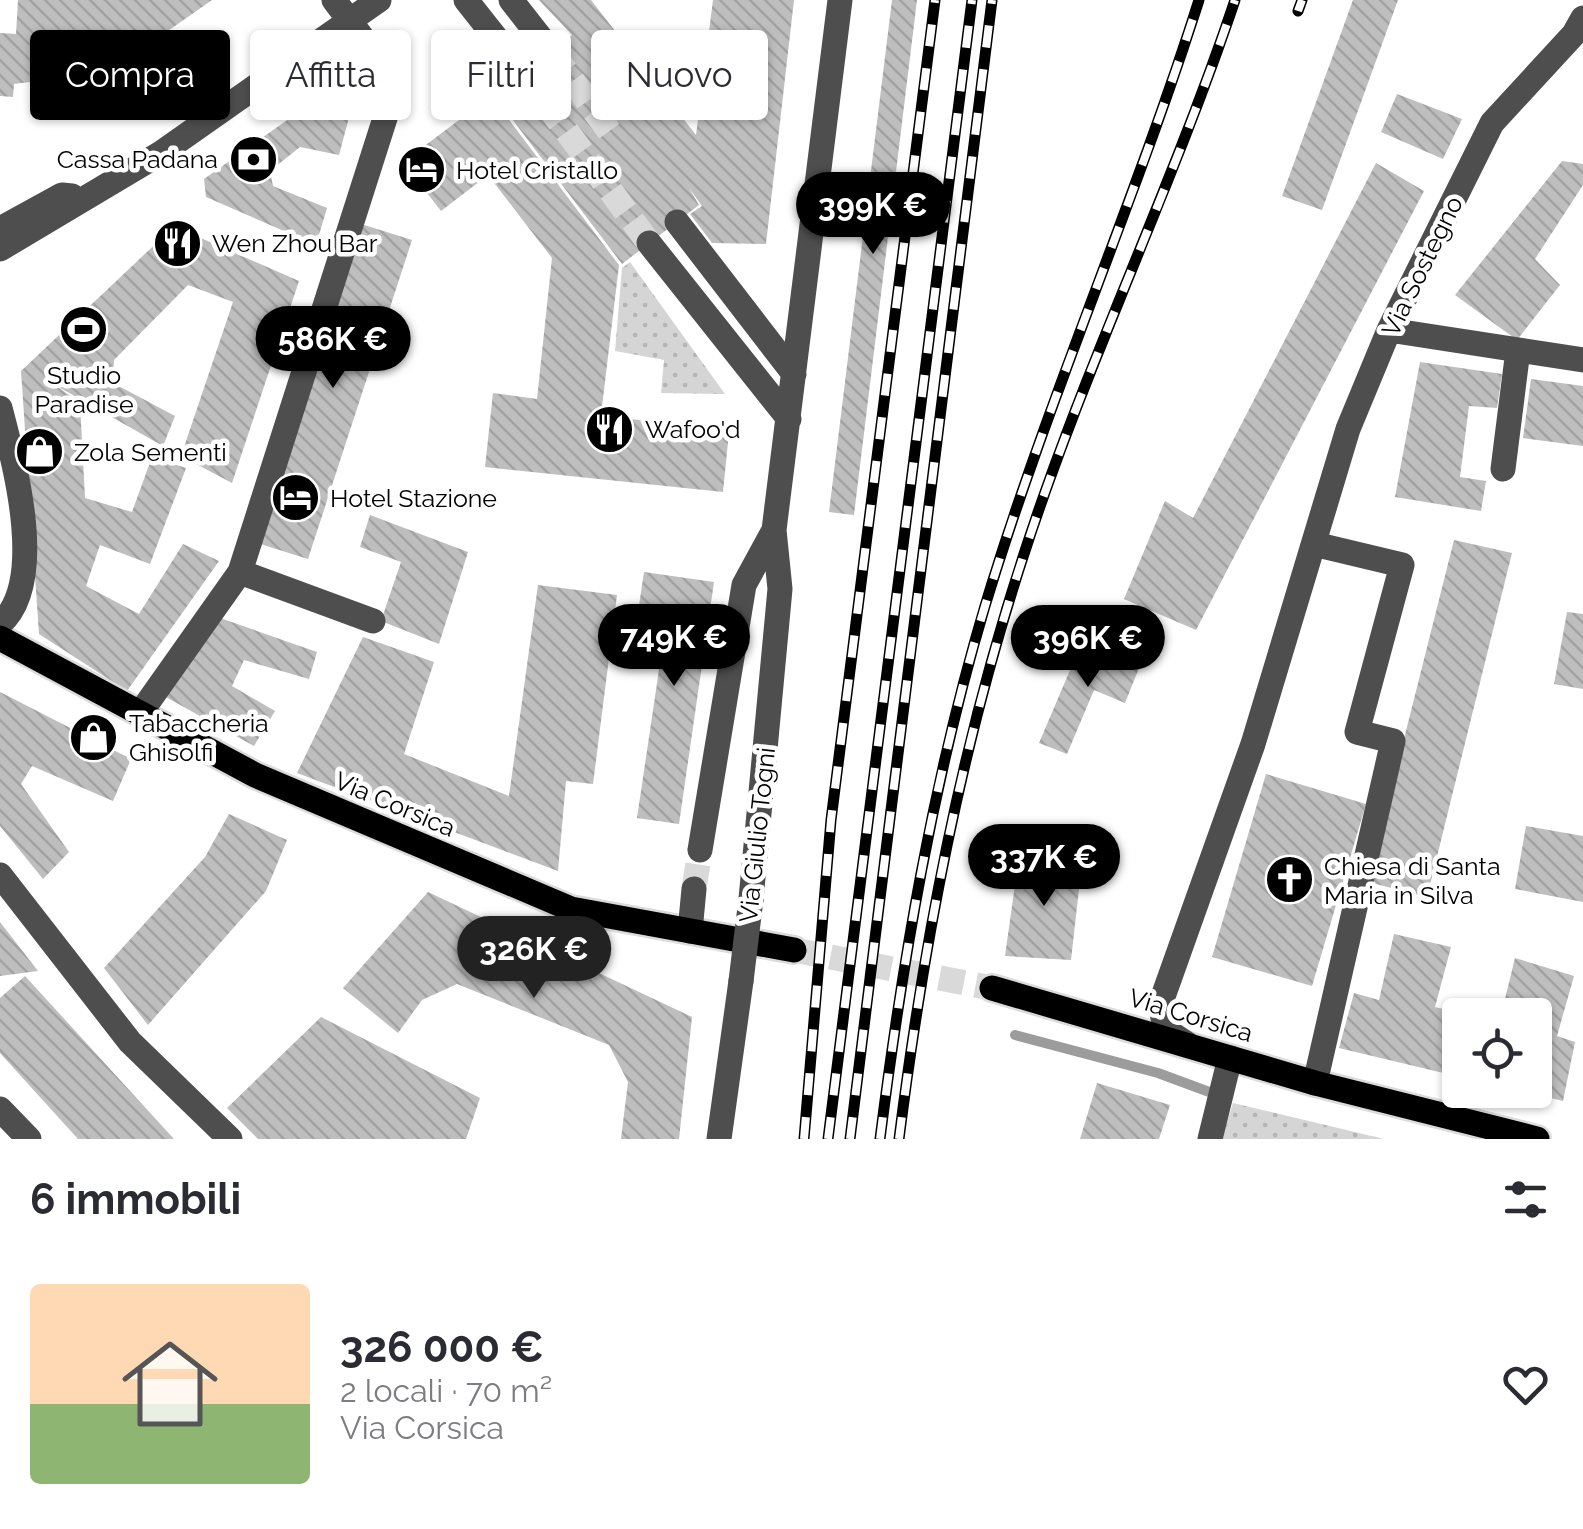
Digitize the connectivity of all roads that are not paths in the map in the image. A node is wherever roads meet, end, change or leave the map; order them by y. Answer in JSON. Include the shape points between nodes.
{"nodes":[{"id":1,"x":466,"y":0,"type":"edge"},
{"id":2,"x":511,"y":0,"type":"edge"},
{"id":3,"x":840,"y":0,"type":"edge"},
{"id":4,"x":357,"y":6,"type":"edge"},
{"id":5,"x":1583,"y":18,"type":"edge"},
{"id":6,"x":490,"y":30,"type":"edge"},
{"id":7,"x":534,"y":30,"type":"tunnel mouth"},
{"id":8,"x":92,"y":196,"type":"junction"},
{"id":9,"x":676,"y":222,"type":"dead end"},
{"id":10,"x":0,"y":229,"type":"edge"},
{"id":11,"x":649,"y":243,"type":"tunnel mouth"},
{"id":12,"x":0,"y":249,"type":"edge"},
{"id":13,"x":1389,"y":330,"type":"junction"},
{"id":14,"x":1518,"y":350,"type":"junction"},
{"id":15,"x":1583,"y":360,"type":"edge"},
{"id":16,"x":794,"y":374,"type":"junction"},
{"id":17,"x":0,"y":408,"type":"edge"},
{"id":18,"x":790,"y":419,"type":"junction"},
{"id":19,"x":0,"y":450,"type":"edge"},
{"id":20,"x":1502,"y":469,"type":"dead end"},
{"id":21,"x":18,"y":476,"type":"junction"},
{"id":22,"x":774,"y":530,"type":"junction"},
{"id":23,"x":1314,"y":544,"type":"junction"},
{"id":24,"x":240,"y":572,"type":"junction"},
{"id":25,"x":373,"y":621,"type":"dead end"},
{"id":26,"x":0,"y":624,"type":"edge"},
{"id":27,"x":0,"y":638,"type":"edge"},
{"id":28,"x":141,"y":712,"type":"junction"},
{"id":29,"x":700,"y":850,"type":"tunnel mouth"},
{"id":30,"x":0,"y":874,"type":"edge"},
{"id":31,"x":694,"y":889,"type":"tunnel mouth"},
{"id":32,"x":690,"y":931,"type":"junction"},
{"id":33,"x":794,"y":950,"type":"tunnel mouth"},
{"id":34,"x":992,"y":988,"type":"tunnel mouth"},
{"id":35,"x":1160,"y":1009,"type":"junction"},
{"id":36,"x":1102,"y":1019,"type":"junction"},
{"id":37,"x":1201,"y":1050,"type":"junction"},
{"id":38,"x":1230,"y":1058,"type":"junction"},
{"id":39,"x":1315,"y":1083,"type":"junction"},
{"id":40,"x":0,"y":1109,"type":"edge"},
{"id":41,"x":29,"y":1139,"type":"edge"},
{"id":42,"x":230,"y":1139,"type":"edge"},
{"id":43,"x":719,"y":1139,"type":"edge"},
{"id":44,"x":1210,"y":1139,"type":"edge"},
{"id":45,"x":1536,"y":1139,"type":"edge"}],
"edges":[{"from":1,"to":6,"type":"street"},
{"from":2,"to":7,"type":"street"},
{"from":3,"to":16,"type":"street","name":"Via Giulio Togni"},
{"from":4,"to":8,"type":"street"},
{"from":4,"to":24,"type":"street","via":[[394,90]]},
{"from":5,"to":13,"type":"street","name":"Via Sostegno","via":[[1492,124]]},
{"from":8,"to":10,"type":"street","via":[[62,195]]},
{"from":8,"to":12,"type":"street"},
{"from":9,"to":16,"type":"street"},
{"from":11,"to":18,"type":"street"},
{"from":13,"to":14,"type":"street"},
{"from":13,"to":23,"type":"street","name":"Via Sostegno","via":[[1348,429]]},
{"from":14,"to":15,"type":"street"},
{"from":14,"to":20,"type":"street"},
{"from":16,"to":18,"type":"street","name":"Via Giulio Togni"},
{"from":17,"to":21,"type":"street"},
{"from":18,"to":22,"type":"street","name":"Via Giulio Togni"},
{"from":19,"to":21,"type":"street"},
{"from":21,"to":26,"type":"street","via":[[24,578]]},
{"from":22,"to":29,"type":"street","name":"Via Giulio Togni","via":[[744,585]]},
{"from":22,"to":43,"type":"street","name":"Via Giulio Togni","bridge":true,"via":[[780,589],[752,899]]},
{"from":23,"to":35,"type":"street","name":"Via Sostegno"},
{"from":23,"to":39,"type":"street","via":[[1402,565],[1357,732],[1394,741]]},
{"from":24,"to":25,"type":"street"},
{"from":24,"to":28,"type":"street"},
{"from":27,"to":28,"type":"main road","name":"Via Corsica"},
{"from":28,"to":32,"type":"main road","name":"Via Corsica","via":[[254,774],[460,865],[571,909]]},
{"from":30,"to":42,"type":"street","via":[[130,1042]]},
{"from":31,"to":32,"type":"street"},
{"from":32,"to":33,"type":"main road","name":"Via Corsica"},
{"from":34,"to":36,"type":"main road","name":"Via Corsica"},
{"from":35,"to":36,"type":"street","via":[[1133,1023]]},
{"from":35,"to":37,"type":"street","via":[[1168,1033]]},
{"from":36,"to":37,"type":"main road","name":"Via Corsica"},
{"from":37,"to":38,"type":"main road","name":"Via Corsica"},
{"from":38,"to":39,"type":"main road","name":"Via Corsica"},
{"from":38,"to":44,"type":"street"},
{"from":39,"to":45,"type":"main road","name":"Via Corsica"},
{"from":40,"to":41,"type":"street"}]}
